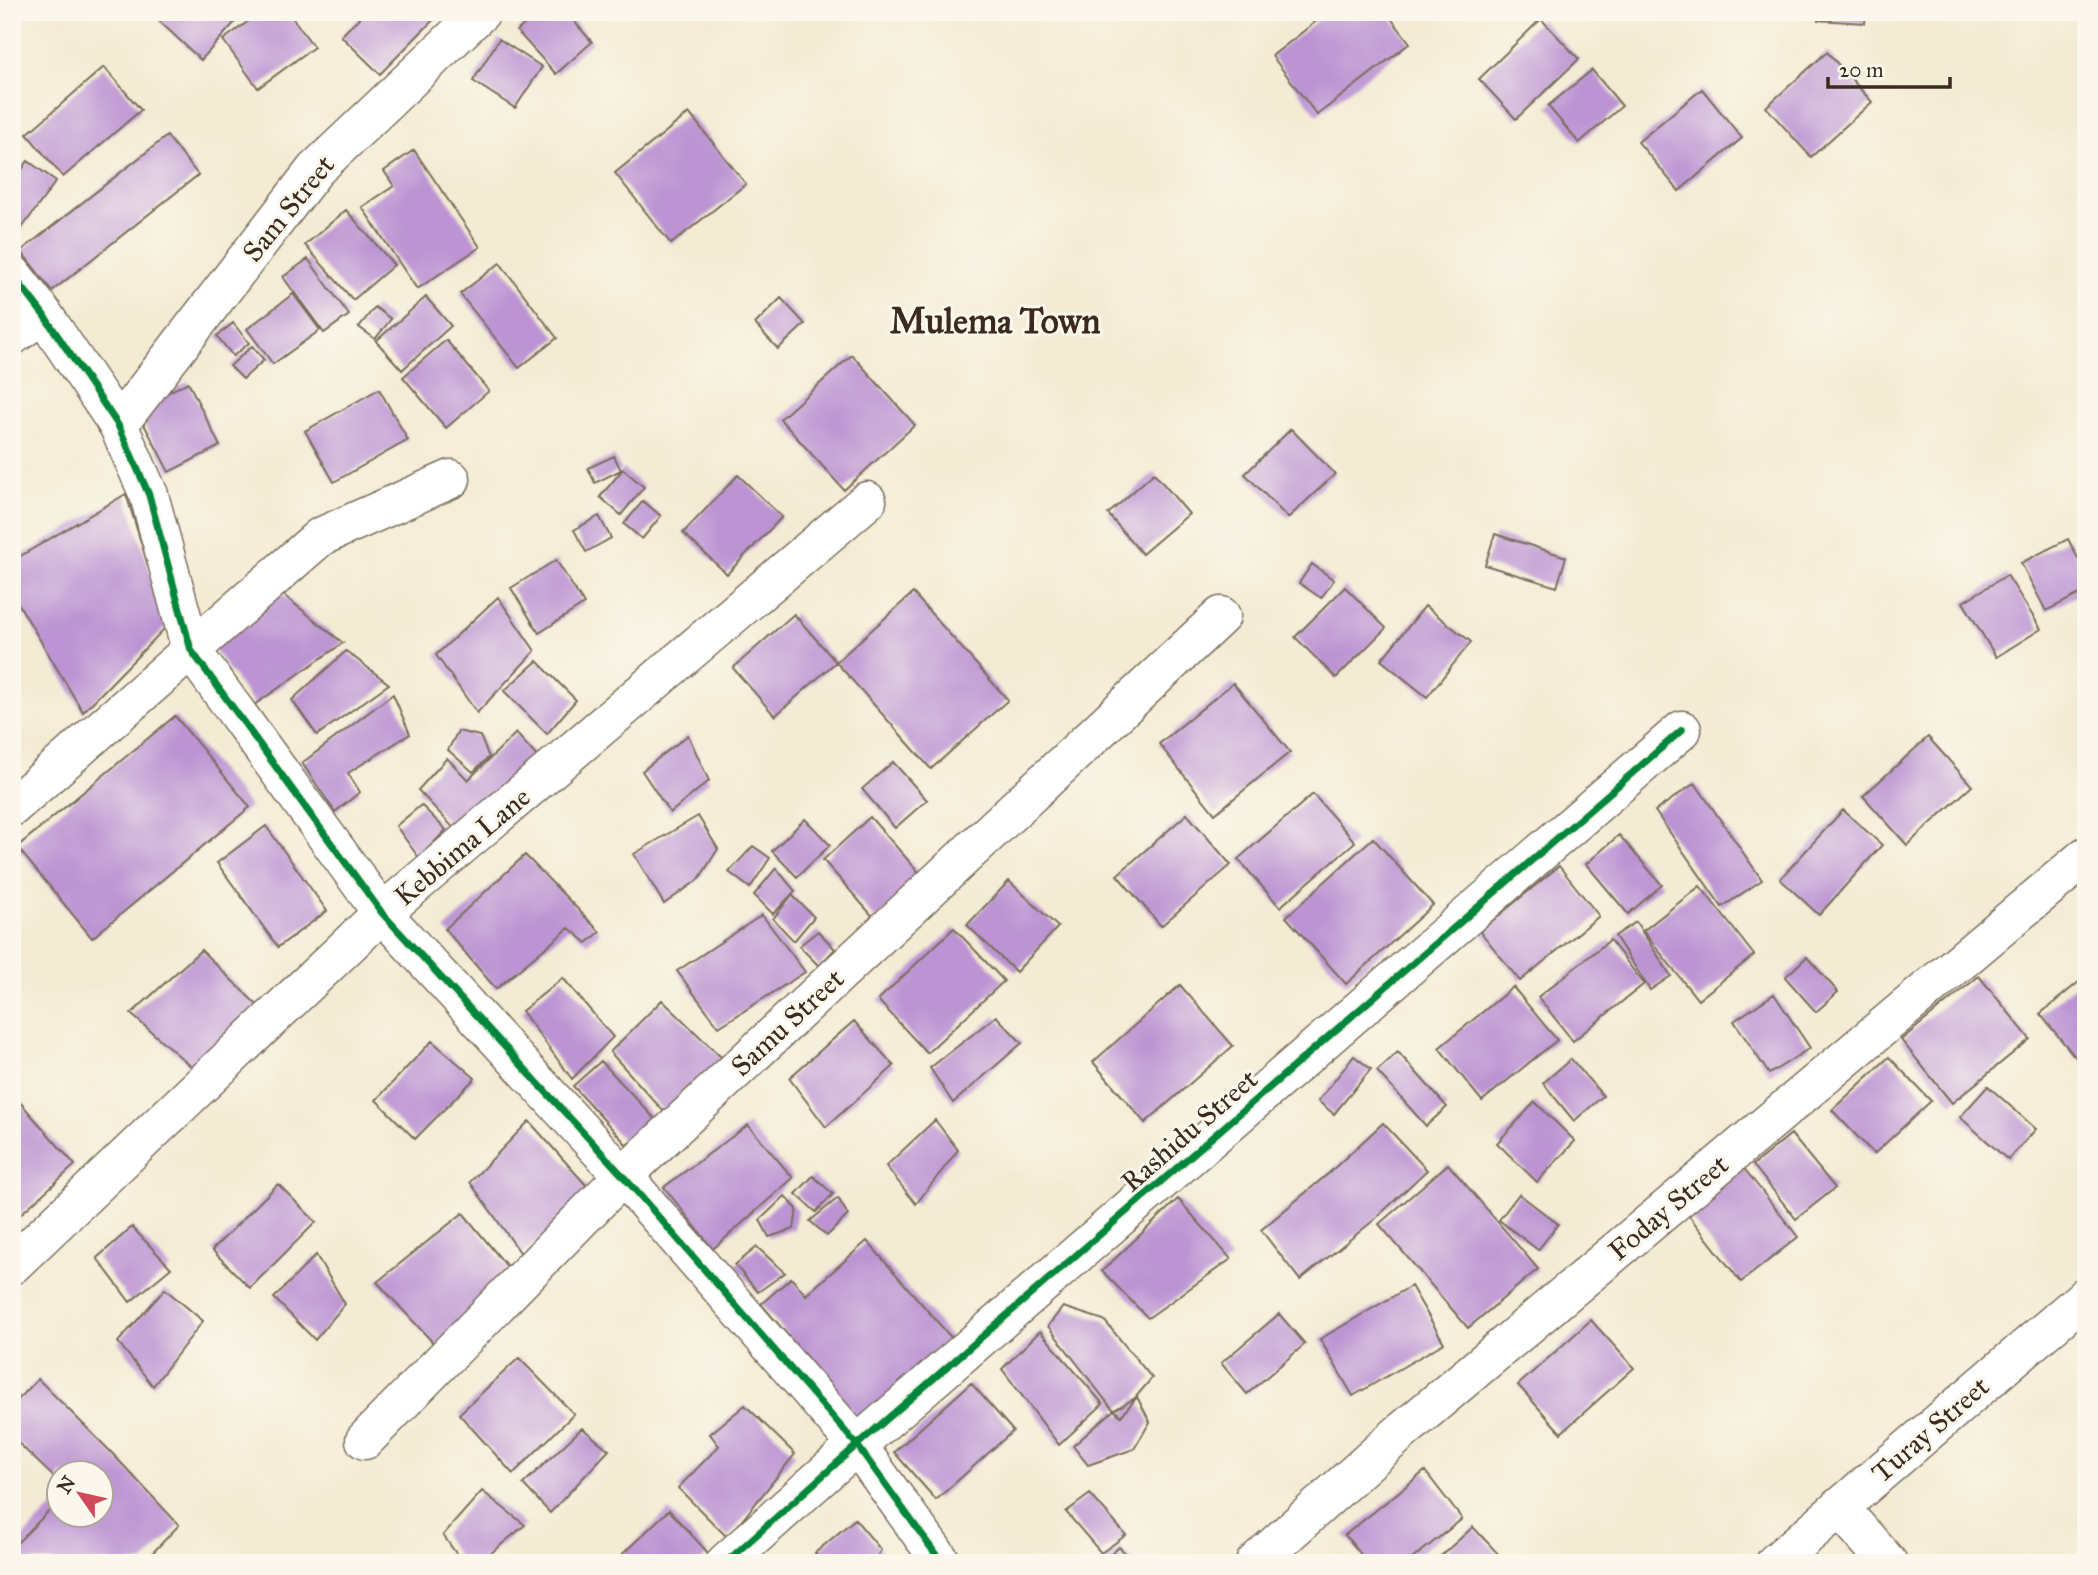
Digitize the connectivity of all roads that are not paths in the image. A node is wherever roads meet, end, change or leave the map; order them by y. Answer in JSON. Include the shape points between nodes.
{"nodes":[{"id":1,"x":481,"y":12,"type":"edge"},
{"id":2,"x":12,"y":274,"type":"edge"},
{"id":3,"x":43,"y":314,"type":"junction"},
{"id":4,"x":12,"y":336,"type":"edge"},
{"id":5,"x":118,"y":425,"type":"junction"},
{"id":6,"x":451,"y":479,"type":"dead end"},
{"id":7,"x":867,"y":501,"type":"dead end"},
{"id":8,"x":1221,"y":617,"type":"dead end"},
{"id":9,"x":191,"y":650,"type":"junction"},
{"id":10,"x":1682,"y":730,"type":"dead end"},
{"id":11,"x":12,"y":807,"type":"edge"},
{"id":12,"x":2086,"y":856,"type":"edge"},
{"id":13,"x":382,"y":914,"type":"junction"},
{"id":14,"x":623,"y":1176,"type":"junction"},
{"id":15,"x":12,"y":1265,"type":"edge"},
{"id":16,"x":2086,"y":1296,"type":"edge"},
{"id":17,"x":365,"y":1440,"type":"dead end"},
{"id":18,"x":857,"y":1445,"type":"junction"},
{"id":19,"x":1839,"y":1507,"type":"junction"},
{"id":20,"x":724,"y":1563,"type":"edge"},
{"id":21,"x":942,"y":1563,"type":"edge"},
{"id":22,"x":1255,"y":1563,"type":"edge"},
{"id":23,"x":1774,"y":1563,"type":"edge"},
{"id":24,"x":1888,"y":1563,"type":"edge"}],
"edges":[{"from":1,"to":5,"type":"street","name":"Sam Street","via":[[315,170]]},
{"from":2,"to":3,"type":"street"},
{"from":3,"to":4,"type":"street"},
{"from":3,"to":5,"type":"street"},
{"from":5,"to":9,"type":"street","via":[[149,495]]},
{"from":6,"to":9,"type":"street","via":[[320,537]]},
{"from":7,"to":13,"type":"street","name":"Kebbima Lane"},
{"from":8,"to":14,"type":"street","name":"Samu Street"},
{"from":9,"to":11,"type":"street"},
{"from":9,"to":13,"type":"street"},
{"from":10,"to":18,"type":"street","name":"Rashidu Street"},
{"from":12,"to":22,"type":"street","name":"Foday Street","via":[[1400,1433]]},
{"from":13,"to":14,"type":"street"},
{"from":13,"to":15,"type":"street","name":"Kebbima Lane"},
{"from":14,"to":17,"type":"street","name":"Samu Street"},
{"from":14,"to":18,"type":"street"},
{"from":16,"to":19,"type":"street","name":"Turay Street"},
{"from":18,"to":20,"type":"street","name":"Rashidu Street"},
{"from":18,"to":21,"type":"street"},
{"from":19,"to":23,"type":"street","name":"Turay Street"},
{"from":19,"to":24,"type":"street"}]}
